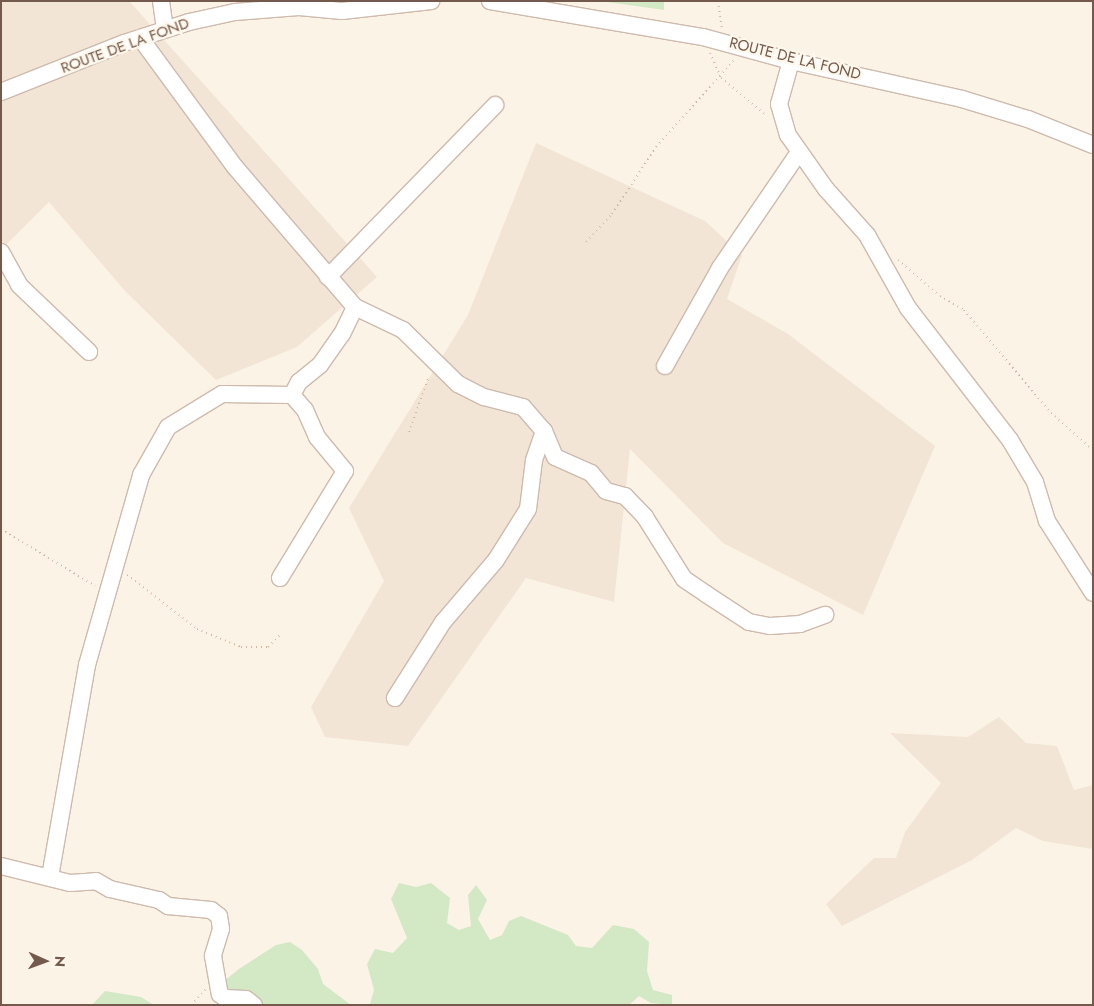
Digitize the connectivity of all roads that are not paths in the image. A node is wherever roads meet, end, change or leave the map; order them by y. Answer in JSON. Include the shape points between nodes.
{"nodes":[{"id":1,"x":161,"y":1,"type":"edge"},
{"id":2,"x":431,"y":1,"type":"edge"},
{"id":3,"x":490,"y":1,"type":"edge"},
{"id":4,"x":235,"y":7,"type":"edge"},
{"id":5,"x":165,"y":30,"type":"junction"},
{"id":6,"x":141,"y":39,"type":"junction"},
{"id":7,"x":791,"y":61,"type":"junction"},
{"id":8,"x":1,"y":92,"type":"edge"},
{"id":9,"x":495,"y":105,"type":"dead end"},
{"id":10,"x":1093,"y":145,"type":"edge"},
{"id":11,"x":800,"y":152,"type":"junction"},
{"id":12,"x":1,"y":252,"type":"edge"},
{"id":13,"x":328,"y":277,"type":"junction"},
{"id":14,"x":355,"y":307,"type":"junction"},
{"id":15,"x":89,"y":352,"type":"dead end"},
{"id":16,"x":665,"y":366,"type":"dead end"},
{"id":17,"x":292,"y":395,"type":"junction"},
{"id":18,"x":544,"y":432,"type":"junction"},
{"id":19,"x":280,"y":578,"type":"dead end"},
{"id":20,"x":1093,"y":593,"type":"edge"},
{"id":21,"x":825,"y":615,"type":"dead end"},
{"id":22,"x":394,"y":698,"type":"dead end"},
{"id":23,"x":1,"y":866,"type":"edge"},
{"id":24,"x":50,"y":877,"type":"junction"},
{"id":25,"x":254,"y":1005,"type":"edge"}],
"edges":[{"from":1,"to":5,"type":"street"},
{"from":2,"to":4,"type":"street","name":"ROUTE DE LA FOND","via":[[342,11]]},
{"from":3,"to":7,"type":"street","name":"ROUTE DE LA FOND","via":[[703,37]]},
{"from":4,"to":5,"type":"street","name":"ROUTE DE LA FOND"},
{"from":5,"to":6,"type":"street","name":"ROUTE DE LA FOND"},
{"from":6,"to":8,"type":"street","name":"ROUTE DE LA FOND"},
{"from":6,"to":13,"type":"street","via":[[235,166]]},
{"from":7,"to":10,"type":"street","name":"ROUTE DE LA FOND","via":[[962,99],[1028,119]]},
{"from":7,"to":11,"type":"street","via":[[779,104],[782,121]]},
{"from":9,"to":13,"type":"street"},
{"from":11,"to":16,"type":"street","via":[[720,268]]},
{"from":11,"to":20,"type":"street","via":[[867,235],[908,308],[1010,440],[1035,482],[1047,521]]},
{"from":12,"to":15,"type":"street","via":[[19,285]]},
{"from":13,"to":14,"type":"street"},
{"from":14,"to":17,"type":"street","via":[[342,334],[320,365],[299,382]]},
{"from":14,"to":18,"type":"street","via":[[403,330],[423,346],[434,363],[458,384],[484,397],[523,407]]},
{"from":17,"to":19,"type":"street","via":[[305,410],[317,438],[345,471]]},
{"from":17,"to":24,"type":"street","via":[[222,394],[168,427],[141,475],[87,665]]},
{"from":18,"to":21,"type":"street","via":[[555,457],[591,473],[606,491],[624,496],[645,517],[684,579],[706,594],[749,622],[770,626],[800,624]]},
{"from":18,"to":22,"type":"street","via":[[534,460],[528,508],[496,560],[443,622]]},
{"from":23,"to":24,"type":"street"},
{"from":24,"to":25,"type":"street","via":[[77,884],[96,881],[110,889],[159,900],[168,906],[212,910],[219,916],[221,929],[214,947],[216,985],[225,998],[246,999]]}]}
